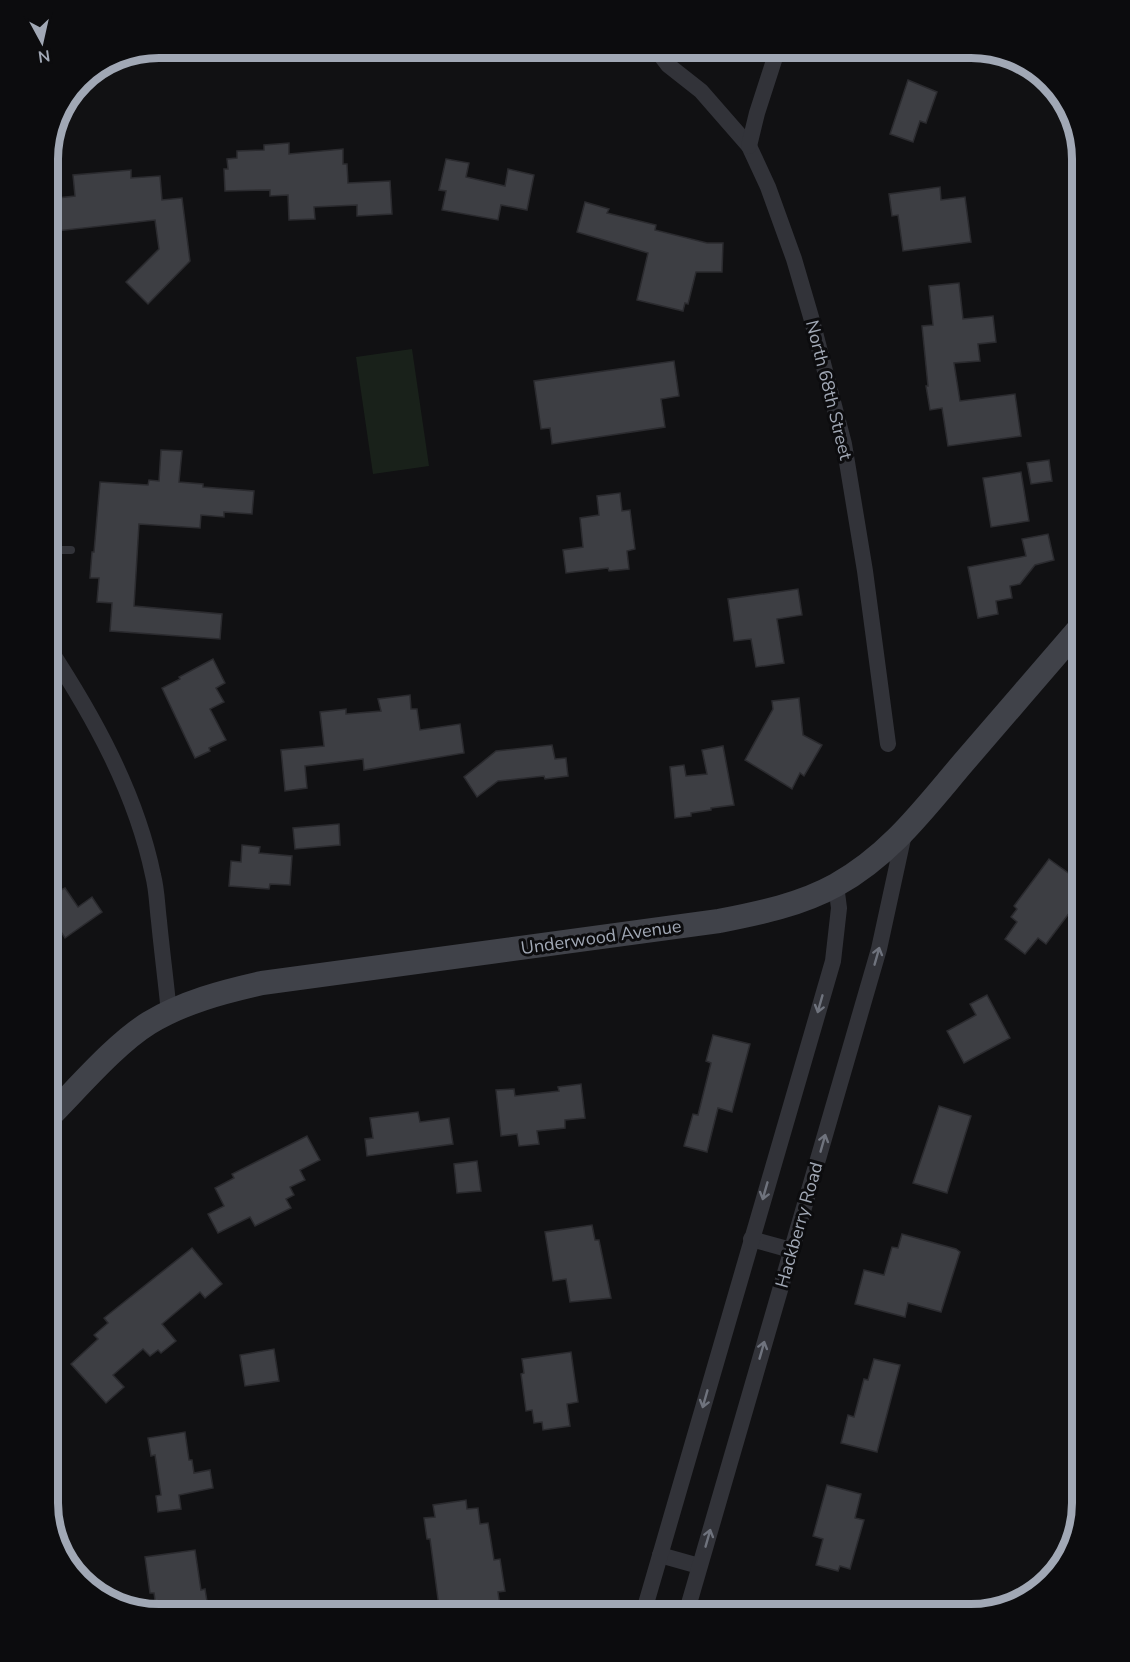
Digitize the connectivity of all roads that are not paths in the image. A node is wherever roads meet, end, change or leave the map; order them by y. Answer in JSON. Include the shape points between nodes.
{"nodes":[{"id":1,"x":663,"y":59,"type":"edge"},
{"id":2,"x":775,"y":59,"type":"edge"},
{"id":3,"x":749,"y":146,"type":"junction"},
{"id":4,"x":59,"y":550,"type":"edge"},
{"id":5,"x":71,"y":550,"type":"dead end"},
{"id":6,"x":1072,"y":637,"type":"edge"},
{"id":7,"x":59,"y":666,"type":"edge"},
{"id":8,"x":888,"y":744,"type":"dead end"},
{"id":9,"x":904,"y":834,"type":"junction"},
{"id":10,"x":836,"y":885,"type":"junction"},
{"id":11,"x":169,"y":1012,"type":"junction"},
{"id":12,"x":58,"y":1108,"type":"edge"},
{"id":13,"x":751,"y":1239,"type":"junction"},
{"id":14,"x":792,"y":1251,"type":"junction"},
{"id":15,"x":660,"y":1555,"type":"junction"},
{"id":16,"x":699,"y":1566,"type":"junction"},
{"id":17,"x":646,"y":1604,"type":"edge"},
{"id":18,"x":689,"y":1604,"type":"edge"}],
"edges":[{"from":1,"to":3,"type":"street","name":"North 68th Street","via":[[701,91]]},
{"from":2,"to":3,"type":"street"},
{"from":3,"to":8,"type":"street","name":"North 68th Street","via":[[794,259],[844,444]]},
{"from":4,"to":5,"type":"lane"},
{"from":6,"to":9,"type":"main road","name":"Underwood Avenue"},
{"from":7,"to":11,"type":"street","via":[[117,768],[136,815],[154,878]]},
{"from":9,"to":10,"type":"main road","name":"Underwood Avenue"},
{"from":14,"to":9,"type":"street","name":"Hackberry Road","one_way":true,"via":[[879,949]]},
{"from":10,"to":11,"type":"main road","name":"Underwood Avenue","via":[[789,906],[733,918],[262,983],[222,992]]},
{"from":10,"to":13,"type":"street","one_way":true,"via":[[839,908],[833,961]]},
{"from":11,"to":12,"type":"main road","name":"Underwood Avenue","via":[[122,1045]]},
{"from":13,"to":14,"type":"street"},
{"from":13,"to":15,"type":"street","one_way":true},
{"from":16,"to":14,"type":"street","name":"Hackberry Road","one_way":true},
{"from":15,"to":16,"type":"street"},
{"from":15,"to":17,"type":"street"},
{"from":16,"to":18,"type":"street","name":"Hackberry Road"}]}
